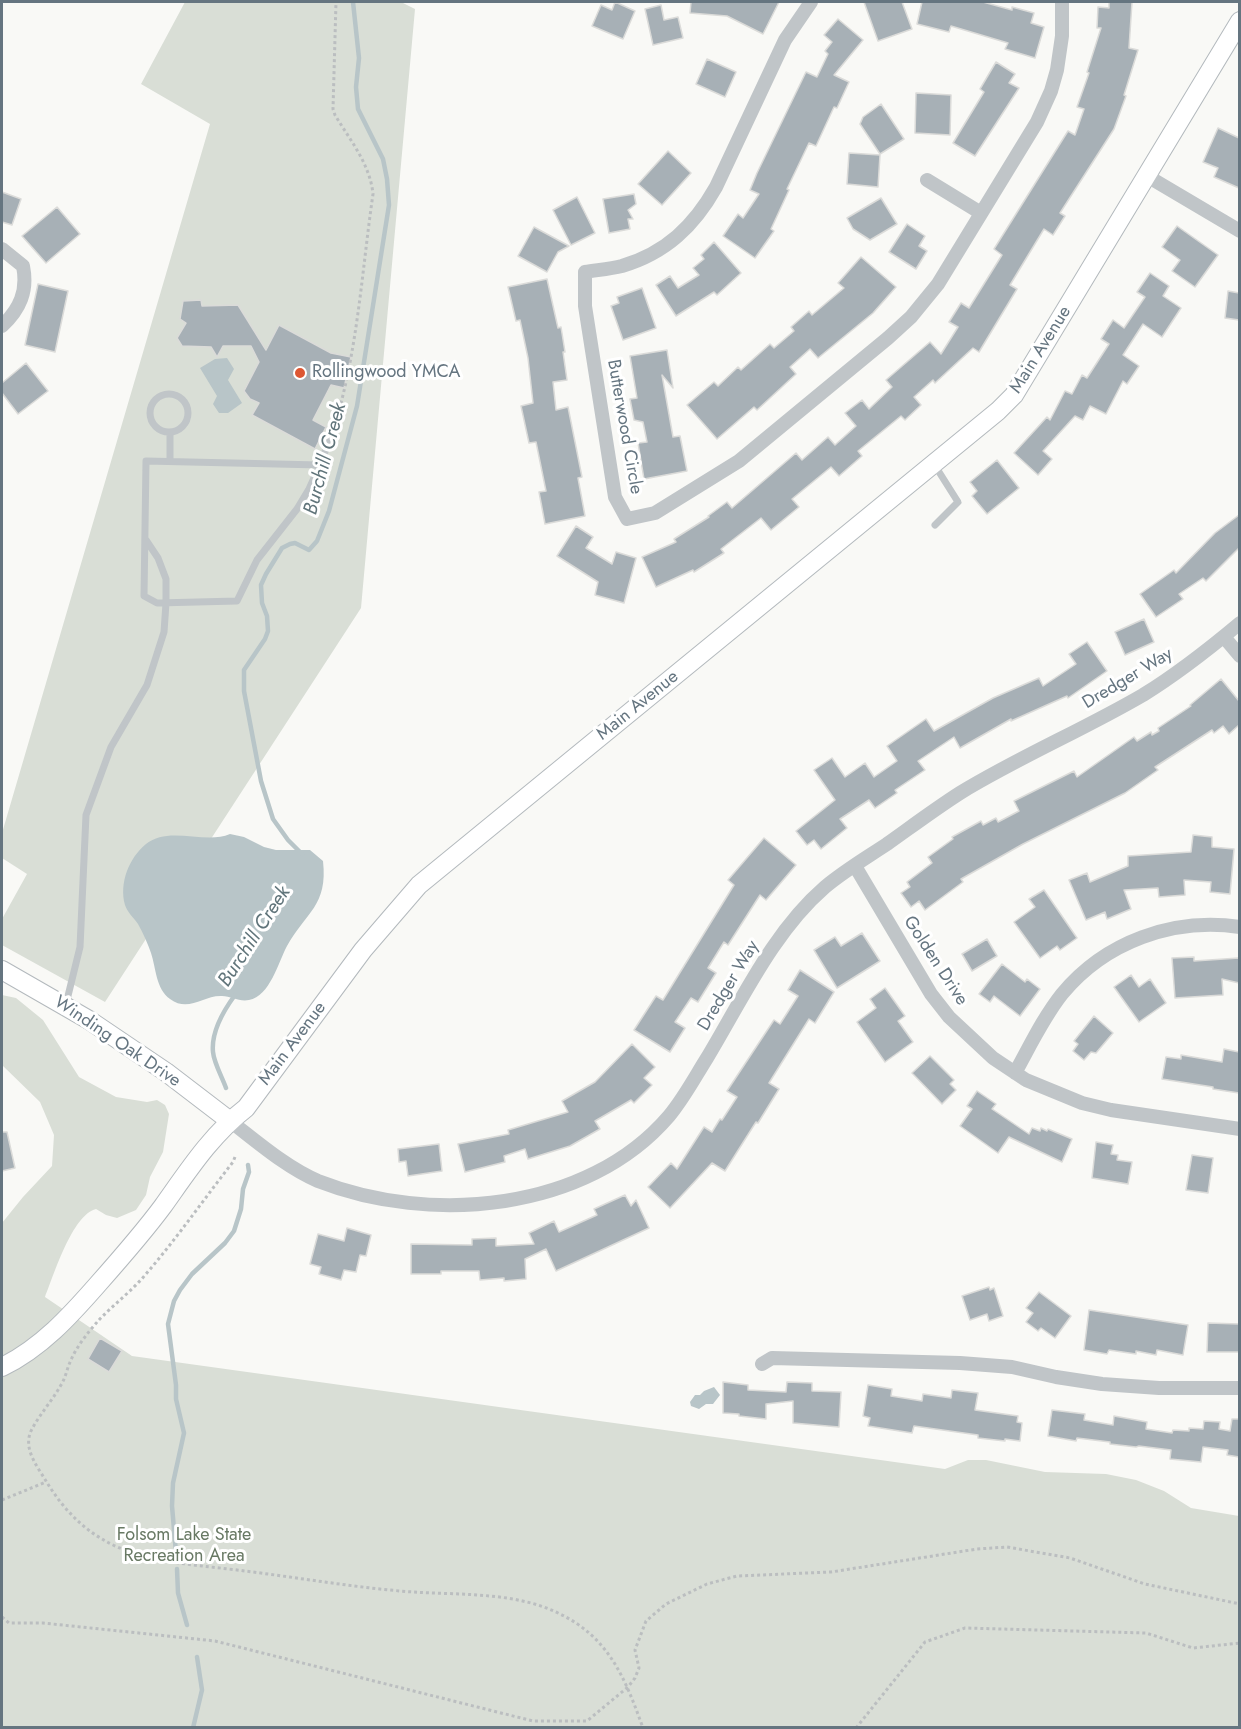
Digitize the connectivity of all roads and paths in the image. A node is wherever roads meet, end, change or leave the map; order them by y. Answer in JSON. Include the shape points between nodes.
{"nodes":[{"id":1,"x":336,"y":2,"type":"edge"},
{"id":2,"x":811,"y":2,"type":"edge"},
{"id":3,"x":1062,"y":2,"type":"edge"},
{"id":4,"x":1239,"y":21,"type":"edge"},
{"id":5,"x":1147,"y":176,"type":"junction"},
{"id":6,"x":927,"y":180,"type":"dead end"},
{"id":7,"x":981,"y":213,"type":"junction"},
{"id":8,"x":1239,"y":231,"type":"edge"},
{"id":9,"x":2,"y":249,"type":"edge"},
{"id":10,"x":2,"y":326,"type":"edge"},
{"id":11,"x":333,"y":430,"type":"joint"},
{"id":12,"x":170,"y":432,"type":"junction"},
{"id":13,"x":170,"y":460,"type":"junction"},
{"id":14,"x":934,"y":464,"type":"junction"},
{"id":15,"x":320,"y":465,"type":"junction"},
{"id":16,"x":934,"y":525,"type":"dead end"},
{"id":17,"x":145,"y":539,"type":"junction"},
{"id":18,"x":166,"y":603,"type":"junction"},
{"id":19,"x":1239,"y":623,"type":"edge"},
{"id":20,"x":1224,"y":637,"type":"junction"},
{"id":21,"x":1239,"y":656,"type":"edge"},
{"id":22,"x":855,"y":866,"type":"junction"},
{"id":23,"x":1239,"y":927,"type":"edge"},
{"id":24,"x":2,"y":970,"type":"edge"},
{"id":25,"x":65,"y":1006,"type":"junction"},
{"id":26,"x":1015,"y":1073,"type":"junction"},
{"id":27,"x":230,"y":1120,"type":"junction"},
{"id":28,"x":1239,"y":1129,"type":"edge"},
{"id":29,"x":235,"y":1156,"type":"dead end"},
{"id":30,"x":762,"y":1364,"type":"dead end"},
{"id":31,"x":2,"y":1367,"type":"edge"},
{"id":32,"x":1239,"y":1388,"type":"edge"},
{"id":33,"x":46,"y":1482,"type":"junction"},
{"id":34,"x":2,"y":1500,"type":"edge"},
{"id":35,"x":1239,"y":1604,"type":"edge"},
{"id":36,"x":2,"y":1617,"type":"edge"},
{"id":37,"x":1239,"y":1643,"type":"edge"},
{"id":38,"x":628,"y":1687,"type":"junction"},
{"id":39,"x":643,"y":1728,"type":"edge"},
{"id":40,"x":856,"y":1728,"type":"edge"}],
"edges":[{"from":1,"to":11,"type":"path","via":[[333,109],[364,162],[373,194],[352,355]]},
{"from":2,"to":7,"type":"street","name":"Butterwood Circle","via":[[786,40],[716,187],[690,226],[641,258],[622,266],[585,272],[585,306],[615,497],[627,519],[655,513],[739,461],[888,338],[938,284]]},
{"from":3,"to":7,"type":"street","name":"Butterwood Circle","via":[[1062,36],[1051,92],[1038,122]]},
{"from":4,"to":5,"type":"street","name":"Main Avenue"},
{"from":5,"to":8,"type":"street"},
{"from":5,"to":14,"type":"street","name":"Main Avenue","via":[[1014,395]]},
{"from":6,"to":7,"type":"street"},
{"from":9,"to":10,"type":"street","via":[[23,266],[26,281],[18,305]]},
{"from":11,"to":15,"type":"lane"},
{"from":12,"to":12,"type":"lane","via":[[184,426],[189,412],[182,398],[168,393],[154,400],[149,414],[156,428]]},
{"from":12,"to":13,"type":"lane"},
{"from":13,"to":15,"type":"lane"},
{"from":13,"to":17,"type":"lane","via":[[146,461]]},
{"from":14,"to":16,"type":"lane","via":[[958,502]]},
{"from":14,"to":27,"type":"street","name":"Main Avenue","via":[[419,885],[363,950],[246,1108]]},
{"from":15,"to":18,"type":"lane","via":[[297,508],[256,560],[237,601]]},
{"from":17,"to":18,"type":"lane","via":[[166,579]]},
{"from":17,"to":18,"type":"lane","via":[[144,596],[156,603]]},
{"from":18,"to":25,"type":"lane","via":[[164,632],[147,685],[111,747],[86,815],[80,947]]},
{"from":19,"to":20,"type":"street","name":"Dredger Way"},
{"from":20,"to":21,"type":"street"},
{"from":20,"to":22,"type":"street","name":"Dredger Way","via":[[1144,694],[958,794]]},
{"from":22,"to":26,"type":"street","name":"Golden Drive","via":[[931,994],[970,1039]]},
{"from":22,"to":27,"type":"street","name":"Dredger Way","via":[[826,886],[788,925],[670,1114],[629,1152],[579,1180],[509,1201],[469,1205],[371,1197],[314,1179]]},
{"from":23,"to":26,"type":"street","via":[[1175,928],[1132,941],[1101,958],[1062,994]]},
{"from":24,"to":25,"type":"street","name":"Winding Oak Drive"},
{"from":25,"to":27,"type":"street","name":"Winding Oak Drive","via":[[166,1072]]},
{"from":26,"to":28,"type":"street","name":"Golden Drive","via":[[1053,1093],[1110,1110]]},
{"from":27,"to":31,"type":"street","name":"Main Avenue","via":[[209,1142],[140,1237],[64,1322],[30,1352]]},
{"from":29,"to":33,"type":"path","via":[[161,1256],[99,1320],[75,1351],[63,1383],[31,1432],[28,1447]]},
{"from":30,"to":32,"type":"street","via":[[772,1358],[948,1363],[1012,1367],[1102,1384]]},
{"from":33,"to":34,"type":"path"},
{"from":33,"to":38,"type":"path","via":[[84,1527],[137,1553],[345,1584],[493,1597],[540,1606],[568,1618],[597,1639]]},
{"from":35,"to":38,"type":"path","via":[[1145,1584],[1070,1558],[1007,1548],[977,1549],[831,1572],[737,1576],[707,1584],[666,1604],[646,1621],[635,1650],[639,1668]]},
{"from":36,"to":38,"type":"path","via":[[9,1623],[215,1641],[532,1721],[586,1721]]},
{"from":37,"to":40,"type":"path","via":[[1193,1648],[1146,1633],[966,1628],[926,1642]]},
{"from":38,"to":39,"type":"path"}]}
